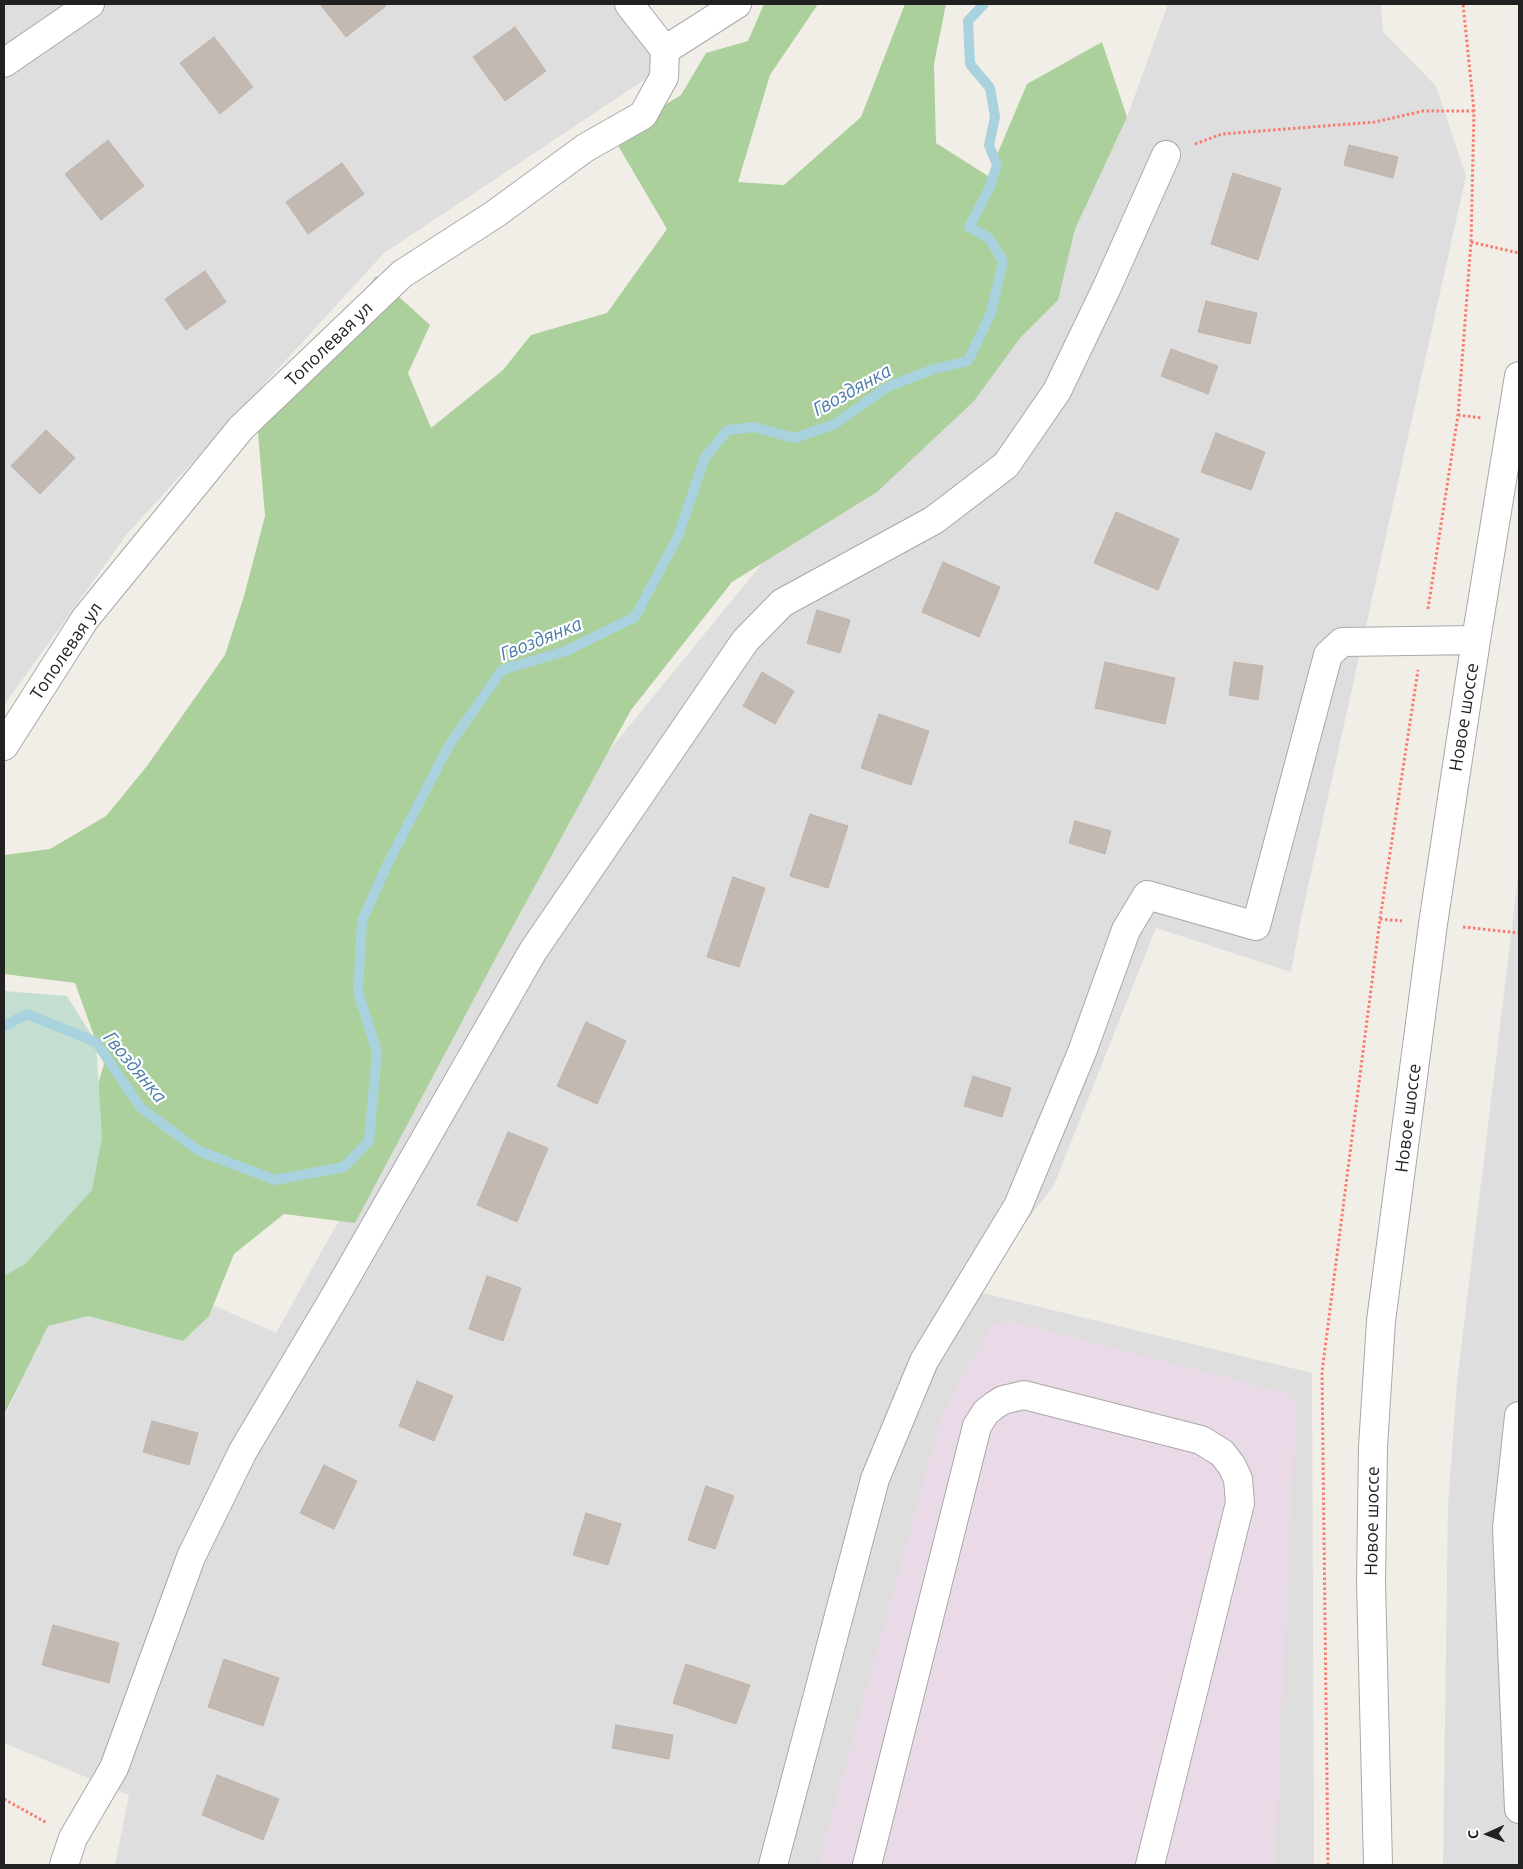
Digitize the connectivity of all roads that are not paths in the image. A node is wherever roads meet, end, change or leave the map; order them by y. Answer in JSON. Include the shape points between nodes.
{"nodes":[{"id":1,"x":90,"y":4,"type":"edge"},
{"id":2,"x":629,"y":4,"type":"edge"},
{"id":3,"x":737,"y":4,"type":"edge"},
{"id":4,"x":665,"y":50,"type":"junction"},
{"id":5,"x":4,"y":63,"type":"edge"},
{"id":6,"x":1166,"y":155,"type":"road end"},
{"id":7,"x":1519,"y":376,"type":"edge"},
{"id":8,"x":1476,"y":640,"type":"junction"},
{"id":9,"x":4,"y":746,"type":"edge"},
{"id":10,"x":1519,"y":1416,"type":"edge"},
{"id":11,"x":1519,"y":1809,"type":"edge"},
{"id":12,"x":64,"y":1865,"type":"edge"},
{"id":13,"x":773,"y":1865,"type":"edge"},
{"id":14,"x":867,"y":1865,"type":"edge"},
{"id":15,"x":1150,"y":1865,"type":"edge"},
{"id":16,"x":1378,"y":1865,"type":"edge"}],
"edges":[{"from":1,"to":5,"type":"street"},
{"from":2,"to":4,"type":"street"},
{"from":3,"to":4,"type":"street"},
{"from":4,"to":9,"type":"street","name":"Тополевая ул","via":[[664,77],[643,115],[585,148],[495,214],[402,274],[242,428],[85,619]]},
{"from":6,"to":12,"type":"street","via":[[1057,391],[1006,465],[934,520],[782,603],[757,628],[533,951],[243,1451],[191,1557],[114,1768],[73,1838]]},
{"from":7,"to":8,"type":"street","name":"Новое шоссе"},
{"from":8,"to":13,"type":"street","via":[[1342,642],[1328,655],[1256,926],[1147,895],[1126,930],[1082,1052],[1018,1206],[924,1361],[875,1479]]},
{"from":8,"to":16,"type":"street","name":"Новое шоссе","via":[[1433,924],[1382,1321],[1373,1447],[1371,1582]]},
{"from":10,"to":11,"type":"street","via":[[1507,1528]]},
{"from":14,"to":15,"type":"street","via":[[977,1426],[995,1405],[1024,1395],[1201,1440],[1222,1453],[1238,1478],[1240,1503]]}]}
